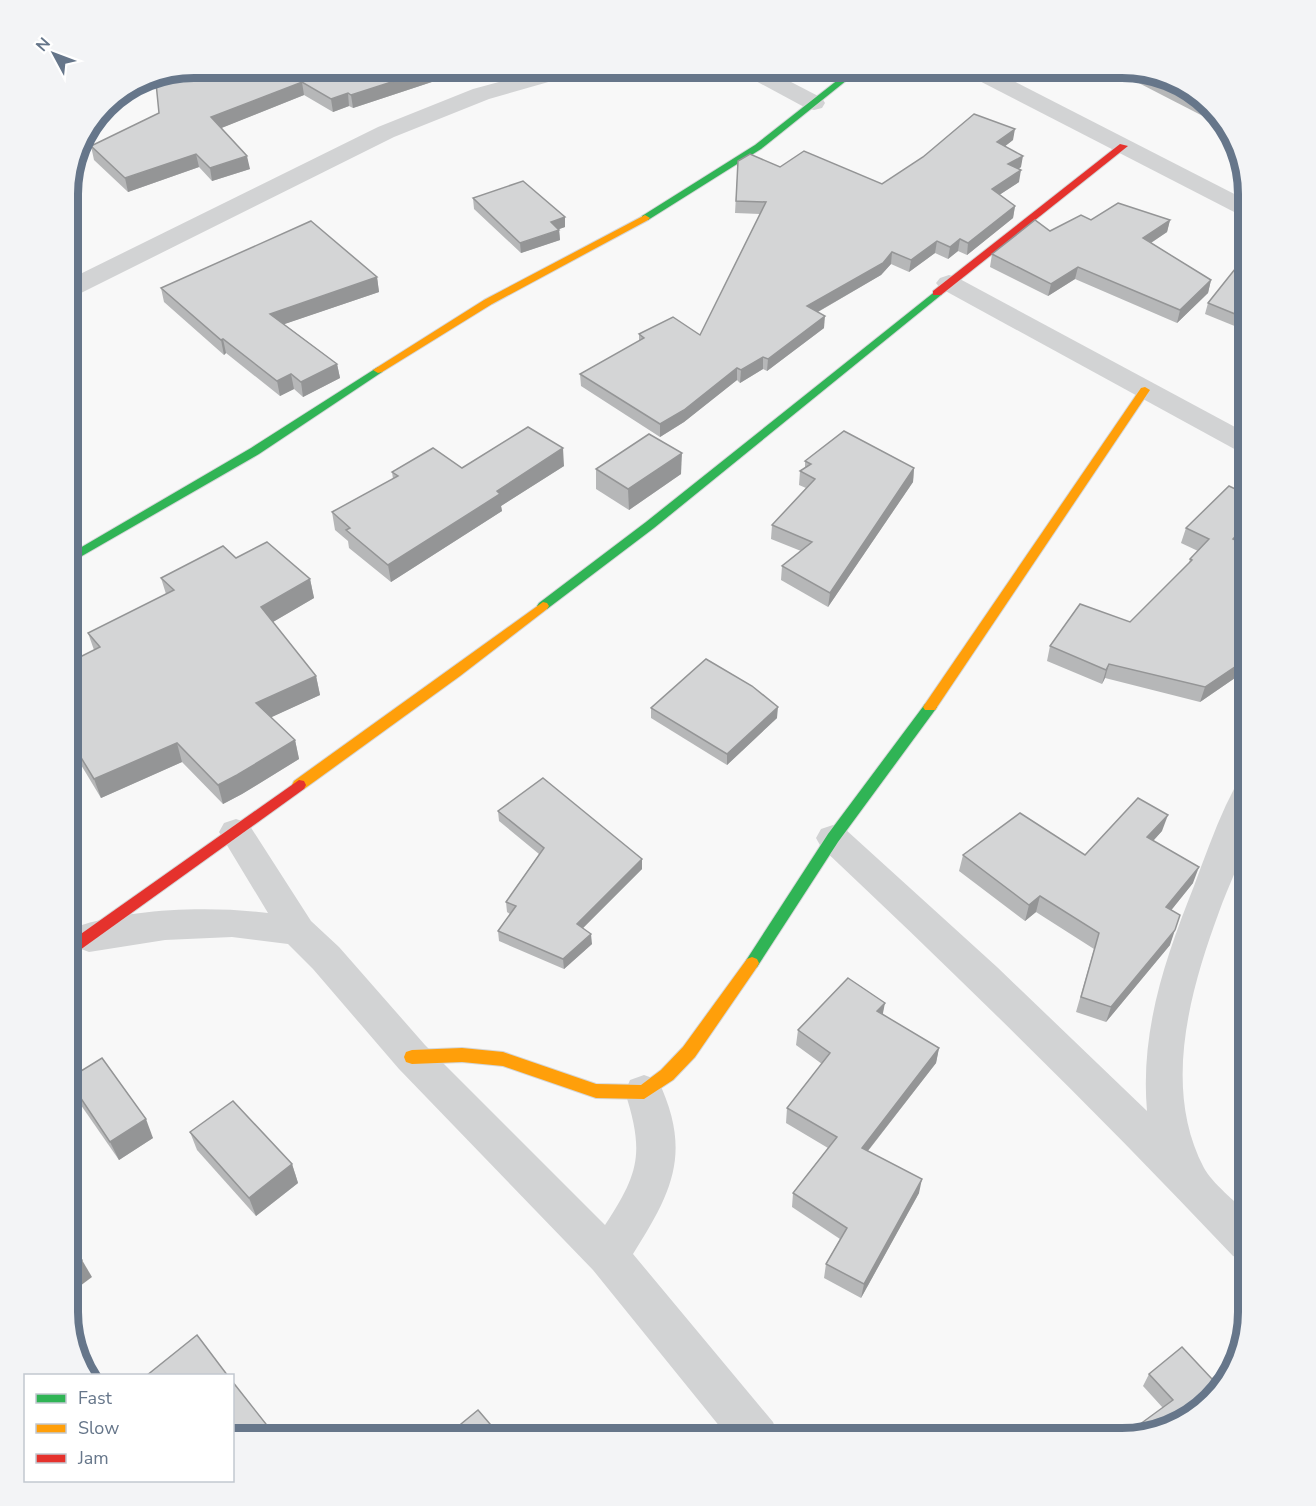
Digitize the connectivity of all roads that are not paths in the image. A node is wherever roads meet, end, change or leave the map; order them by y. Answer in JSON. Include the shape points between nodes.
{"nodes":[{"id":1,"x":537,"y":78,"type":"edge"},
{"id":2,"x":772,"y":78,"type":"edge"},
{"id":3,"x":836,"y":78,"type":"edge"},
{"id":4,"x":991,"y":78,"type":"edge"},
{"id":5,"x":805,"y":92,"type":"junction"},
{"id":6,"x":1123,"y":147,"type":"junction"},
{"id":7,"x":1238,"y":205,"type":"edge"},
{"id":8,"x":949,"y":283,"type":"junction"},
{"id":9,"x":78,"y":285,"type":"edge"},
{"id":10,"x":1145,"y":390,"type":"junction"},
{"id":11,"x":1238,"y":440,"type":"edge"},
{"id":12,"x":78,"y":554,"type":"edge"},
{"id":13,"x":1238,"y":816,"type":"edge"},
{"id":14,"x":236,"y":832,"type":"junction"},
{"id":15,"x":833,"y":838,"type":"junction"},
{"id":16,"x":298,"y":931,"type":"junction"},
{"id":17,"x":78,"y":944,"type":"edge"},
{"id":18,"x":412,"y":1057,"type":"junction"},
{"id":19,"x":644,"y":1092,"type":"junction"},
{"id":20,"x":1189,"y":1182,"type":"junction"},
{"id":21,"x":1238,"y":1232,"type":"edge"},
{"id":22,"x":608,"y":1256,"type":"junction"},
{"id":23,"x":749,"y":1428,"type":"edge"}],
"edges":[{"from":1,"to":9,"type":"street","via":[[481,94],[386,132]]},
{"from":2,"to":5,"type":"street"},
{"from":3,"to":5,"type":"street"},
{"from":4,"to":6,"type":"street"},
{"from":5,"to":12,"type":"street","via":[[758,147],[702,183],[479,308],[255,451]]},
{"from":6,"to":7,"type":"street"},
{"from":6,"to":8,"type":"street"},
{"from":8,"to":10,"type":"street"},
{"from":8,"to":14,"type":"street","via":[[650,525],[456,674]]},
{"from":10,"to":11,"type":"street"},
{"from":10,"to":15,"type":"street","via":[[915,729]]},
{"from":13,"to":20,"type":"street","via":[[1192,932],[1170,1003],[1163,1054],[1167,1116]]},
{"from":14,"to":16,"type":"street"},
{"from":14,"to":17,"type":"street"},
{"from":15,"to":19,"type":"street","via":[[689,1052],[668,1075]]},
{"from":15,"to":20,"type":"street","via":[[993,986]]},
{"from":16,"to":17,"type":"street","via":[[232,923],[165,926]]},
{"from":16,"to":18,"type":"street"},
{"from":18,"to":19,"type":"street","via":[[462,1055],[503,1059],[596,1091]]},
{"from":18,"to":22,"type":"street"},
{"from":19,"to":22,"type":"street","via":[[658,1150],[653,1177]]},
{"from":20,"to":21,"type":"street"},
{"from":22,"to":23,"type":"street"}]}
